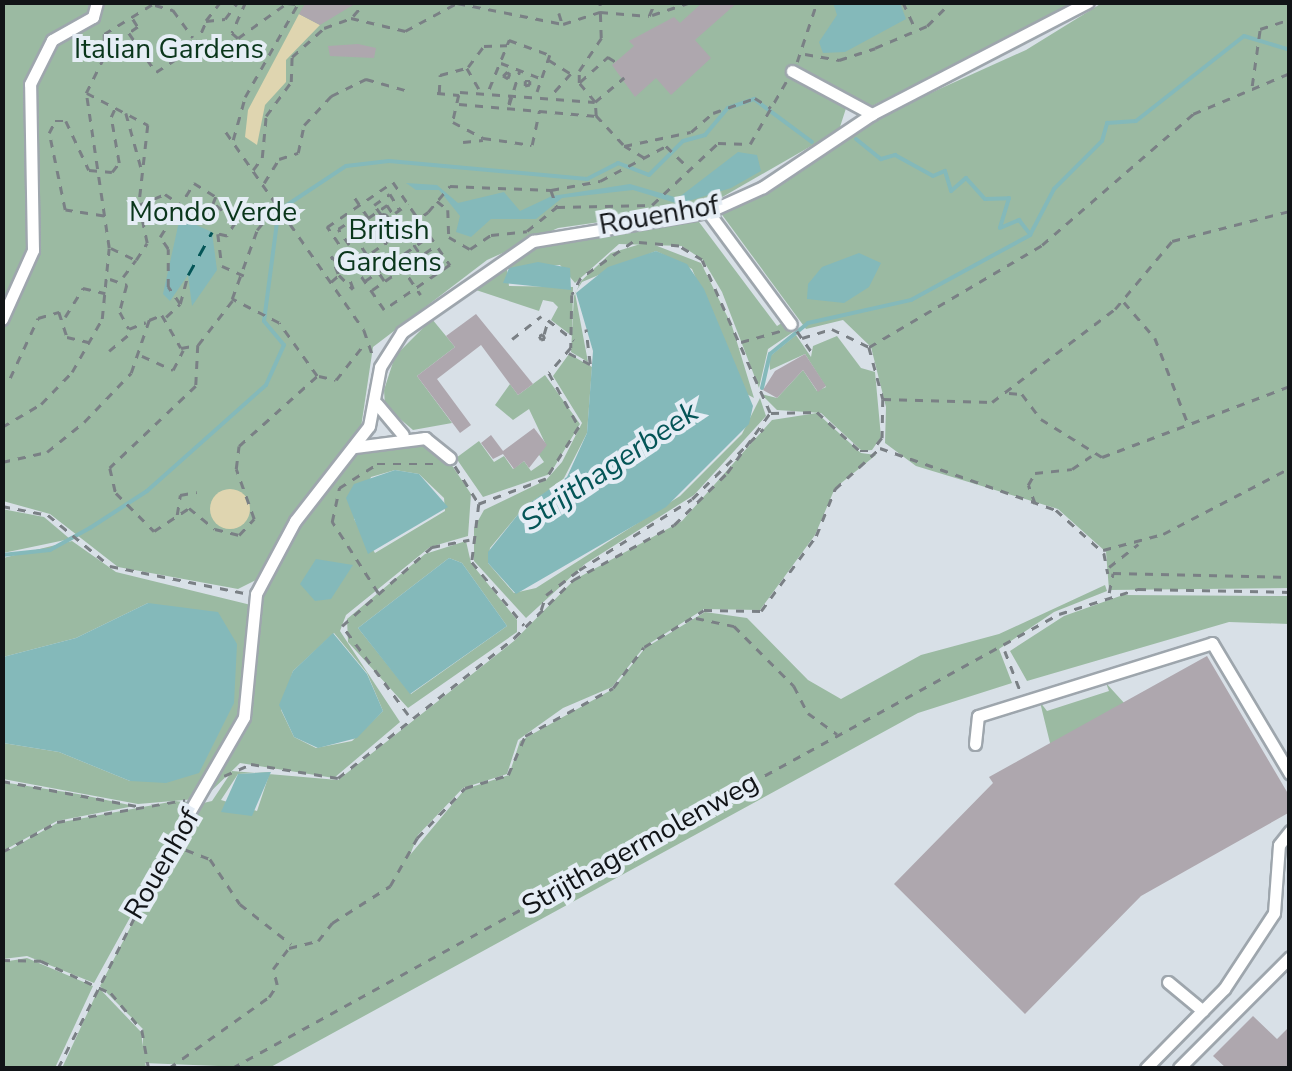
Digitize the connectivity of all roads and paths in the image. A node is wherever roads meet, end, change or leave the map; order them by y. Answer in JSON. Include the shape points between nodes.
{"nodes":[{"id":1,"x":97,"y":2,"type":"edge"},
{"id":2,"x":222,"y":2,"type":"edge"},
{"id":3,"x":238,"y":2,"type":"edge"},
{"id":4,"x":246,"y":2,"type":"edge"},
{"id":5,"x":365,"y":2,"type":"edge"},
{"id":6,"x":450,"y":2,"type":"edge"},
{"id":7,"x":600,"y":2,"type":"edge"},
{"id":8,"x":619,"y":2,"type":"edge"},
{"id":9,"x":655,"y":2,"type":"edge"},
{"id":10,"x":690,"y":2,"type":"edge"},
{"id":11,"x":816,"y":2,"type":"edge"},
{"id":12,"x":903,"y":2,"type":"edge"},
{"id":13,"x":951,"y":2,"type":"edge"},
{"id":14,"x":1088,"y":2,"type":"edge"},
{"id":15,"x":155,"y":3,"type":"edge"},
{"id":16,"x":286,"y":3,"type":"edge"},
{"id":17,"x":299,"y":3,"type":"edge"},
{"id":18,"x":458,"y":4,"type":"edge"},
{"id":19,"x":622,"y":11,"type":"junction"},
{"id":20,"x":600,"y":12,"type":"junction"},
{"id":21,"x":560,"y":14,"type":"dead end"},
{"id":22,"x":649,"y":16,"type":"junction"},
{"id":23,"x":132,"y":18,"type":"junction"},
{"id":24,"x":352,"y":18,"type":"junction"},
{"id":25,"x":1290,"y":20,"type":"edge"},
{"id":26,"x":206,"y":21,"type":"junction"},
{"id":27,"x":563,"y":24,"type":"junction"},
{"id":28,"x":916,"y":30,"type":"junction"},
{"id":29,"x":193,"y":38,"type":"junction"},
{"id":30,"x":507,"y":45,"type":"junction"},
{"id":31,"x":802,"y":52,"type":"junction"},
{"id":32,"x":548,"y":60,"type":"junction"},
{"id":33,"x":500,"y":62,"type":"junction"},
{"id":34,"x":616,"y":62,"type":"dead end"},
{"id":35,"x":467,"y":68,"type":"junction"},
{"id":36,"x":520,"y":70,"type":"junction"},
{"id":37,"x":792,"y":71,"type":"junction"},
{"id":38,"x":496,"y":72,"type":"junction"},
{"id":39,"x":1290,"y":73,"type":"edge"},
{"id":40,"x":542,"y":78,"type":"junction"},
{"id":41,"x":624,"y":78,"type":"dead end"},
{"id":42,"x":516,"y":80,"type":"junction"},
{"id":43,"x":579,"y":84,"type":"junction"},
{"id":44,"x":1252,"y":86,"type":"junction"},
{"id":45,"x":538,"y":87,"type":"junction"},
{"id":46,"x":405,"y":90,"type":"dead end"},
{"id":47,"x":478,"y":90,"type":"junction"},
{"id":48,"x":489,"y":91,"type":"junction"},
{"id":49,"x":86,"y":93,"type":"junction"},
{"id":50,"x":458,"y":94,"type":"junction"},
{"id":51,"x":511,"y":94,"type":"junction"},
{"id":52,"x":536,"y":95,"type":"junction"},
{"id":53,"x":550,"y":96,"type":"junction"},
{"id":54,"x":561,"y":98,"type":"junction"},
{"id":55,"x":595,"y":102,"type":"junction"},
{"id":56,"x":117,"y":104,"type":"junction"},
{"id":57,"x":458,"y":104,"type":"junction"},
{"id":58,"x":508,"y":106,"type":"junction"},
{"id":59,"x":773,"y":108,"type":"junction"},
{"id":60,"x":540,"y":111,"type":"junction"},
{"id":61,"x":126,"y":112,"type":"junction"},
{"id":62,"x":559,"y":112,"type":"junction"},
{"id":63,"x":872,"y":114,"type":"junction"},
{"id":64,"x":596,"y":116,"type":"junction"},
{"id":65,"x":226,"y":132,"type":"dead end"},
{"id":66,"x":483,"y":138,"type":"junction"},
{"id":67,"x":233,"y":142,"type":"junction"},
{"id":68,"x":462,"y":142,"type":"dead end"},
{"id":69,"x":624,"y":146,"type":"junction"},
{"id":70,"x":644,"y":158,"type":"junction"},
{"id":71,"x":690,"y":169,"type":"junction"},
{"id":72,"x":140,"y":170,"type":"junction"},
{"id":73,"x":253,"y":170,"type":"junction"},
{"id":74,"x":96,"y":173,"type":"junction"},
{"id":75,"x":263,"y":186,"type":"junction"},
{"id":76,"x":551,"y":190,"type":"junction"},
{"id":77,"x":355,"y":198,"type":"dead end"},
{"id":78,"x":436,"y":200,"type":"junction"},
{"id":79,"x":555,"y":201,"type":"junction"},
{"id":80,"x":182,"y":204,"type":"junction"},
{"id":81,"x":276,"y":204,"type":"junction"},
{"id":82,"x":408,"y":204,"type":"junction"},
{"id":83,"x":139,"y":205,"type":"junction"},
{"id":84,"x":359,"y":205,"type":"junction"},
{"id":85,"x":214,"y":206,"type":"junction"},
{"id":86,"x":400,"y":210,"type":"junction"},
{"id":87,"x":1290,"y":211,"type":"edge"},
{"id":88,"x":708,"y":212,"type":"junction"},
{"id":89,"x":380,"y":213,"type":"junction"},
{"id":90,"x":106,"y":216,"type":"junction"},
{"id":91,"x":391,"y":216,"type":"junction"},
{"id":92,"x":368,"y":218,"type":"junction"},
{"id":93,"x":418,"y":220,"type":"junction"},
{"id":94,"x":205,"y":224,"type":"dead end"},
{"id":95,"x":359,"y":224,"type":"junction"},
{"id":96,"x":377,"y":226,"type":"junction"},
{"id":97,"x":362,"y":229,"type":"junction"},
{"id":98,"x":404,"y":230,"type":"junction"},
{"id":99,"x":430,"y":236,"type":"junction"},
{"id":100,"x":359,"y":238,"type":"junction"},
{"id":101,"x":385,"y":243,"type":"junction"},
{"id":102,"x":349,"y":245,"type":"junction"},
{"id":103,"x":436,"y":245,"type":"junction"},
{"id":104,"x":415,"y":246,"type":"junction"},
{"id":105,"x":109,"y":248,"type":"junction"},
{"id":106,"x":342,"y":250,"type":"junction"},
{"id":107,"x":421,"y":255,"type":"junction"},
{"id":108,"x":367,"y":256,"type":"junction"},
{"id":109,"x":136,"y":260,"type":"junction"},
{"id":110,"x":396,"y":260,"type":"junction"},
{"id":111,"x":353,"y":266,"type":"junction"},
{"id":112,"x":402,"y":268,"type":"junction"},
{"id":113,"x":346,"y":271,"type":"junction"},
{"id":114,"x":378,"y":272,"type":"junction"},
{"id":115,"x":188,"y":275,"type":"dead end"},
{"id":116,"x":244,"y":276,"type":"junction"},
{"id":117,"x":339,"y":276,"type":"junction"},
{"id":118,"x":109,"y":278,"type":"junction"},
{"id":119,"x":122,"y":278,"type":"junction"},
{"id":120,"x":384,"y":281,"type":"junction"},
{"id":121,"x":331,"y":282,"type":"junction"},
{"id":122,"x":364,"y":282,"type":"junction"},
{"id":123,"x":416,"y":288,"type":"junction"},
{"id":124,"x":370,"y":290,"type":"junction"},
{"id":125,"x":106,"y":293,"type":"junction"},
{"id":126,"x":421,"y":295,"type":"dead end"},
{"id":127,"x":232,"y":300,"type":"junction"},
{"id":128,"x":1122,"y":302,"type":"junction"},
{"id":129,"x":180,"y":304,"type":"junction"},
{"id":130,"x":65,"y":316,"type":"junction"},
{"id":131,"x":541,"y":316,"type":"dead end"},
{"id":132,"x":166,"y":317,"type":"junction"},
{"id":133,"x":2,"y":319,"type":"edge"},
{"id":134,"x":149,"y":320,"type":"junction"},
{"id":135,"x":791,"y":324,"type":"joint"},
{"id":136,"x":586,"y":329,"type":"dead end"},
{"id":137,"x":134,"y":330,"type":"junction"},
{"id":138,"x":544,"y":334,"type":"dead end"},
{"id":139,"x":512,"y":339,"type":"dead end"},
{"id":140,"x":574,"y":340,"type":"junction"},
{"id":141,"x":90,"y":342,"type":"junction"},
{"id":142,"x":740,"y":342,"type":"junction"},
{"id":143,"x":363,"y":344,"type":"junction"},
{"id":144,"x":198,"y":345,"type":"junction"},
{"id":145,"x":869,"y":347,"type":"junction"},
{"id":146,"x":184,"y":348,"type":"junction"},
{"id":147,"x":108,"y":352,"type":"dead end"},
{"id":148,"x":568,"y":352,"type":"junction"},
{"id":149,"x":814,"y":355,"type":"dead end"},
{"id":150,"x":140,"y":356,"type":"junction"},
{"id":151,"x":380,"y":367,"type":"junction"},
{"id":152,"x":318,"y":376,"type":"junction"},
{"id":153,"x":10,"y":378,"type":"dead end"},
{"id":154,"x":1290,"y":386,"type":"edge"},
{"id":155,"x":1007,"y":393,"type":"junction"},
{"id":156,"x":882,"y":399,"type":"junction"},
{"id":157,"x":376,"y":400,"type":"junction"},
{"id":158,"x":770,"y":414,"type":"junction"},
{"id":159,"x":1188,"y":423,"type":"junction"},
{"id":160,"x":2,"y":427,"type":"edge"},
{"id":161,"x":765,"y":429,"type":"junction"},
{"id":162,"x":404,"y":436,"type":"junction"},
{"id":163,"x":356,"y":446,"type":"junction"},
{"id":164,"x":873,"y":450,"type":"junction"},
{"id":165,"x":878,"y":455,"type":"junction"},
{"id":166,"x":1092,"y":456,"type":"junction"},
{"id":167,"x":450,"y":458,"type":"junction"},
{"id":168,"x":2,"y":462,"type":"edge"},
{"id":169,"x":1290,"y":468,"type":"edge"},
{"id":170,"x":717,"y":474,"type":"junction"},
{"id":171,"x":722,"y":479,"type":"junction"},
{"id":172,"x":197,"y":492,"type":"dead end"},
{"id":173,"x":479,"y":504,"type":"junction"},
{"id":174,"x":1035,"y":504,"type":"junction"},
{"id":175,"x":2,"y":506,"type":"edge"},
{"id":176,"x":177,"y":516,"type":"junction"},
{"id":177,"x":469,"y":540,"type":"junction"},
{"id":178,"x":1141,"y":541,"type":"junction"},
{"id":179,"x":627,"y":546,"type":"junction"},
{"id":180,"x":1102,"y":550,"type":"junction"},
{"id":181,"x":1108,"y":568,"type":"junction"},
{"id":182,"x":1108,"y":574,"type":"junction"},
{"id":183,"x":1290,"y":577,"type":"edge"},
{"id":184,"x":1290,"y":592,"type":"edge"},
{"id":185,"x":378,"y":593,"type":"junction"},
{"id":186,"x":256,"y":594,"type":"junction"},
{"id":187,"x":1109,"y":594,"type":"junction"},
{"id":188,"x":693,"y":618,"type":"junction"},
{"id":189,"x":526,"y":626,"type":"junction"},
{"id":190,"x":1004,"y":649,"type":"junction"},
{"id":191,"x":1018,"y":684,"type":"dead end"},
{"id":192,"x":409,"y":716,"type":"junction"},
{"id":193,"x":838,"y":736,"type":"junction"},
{"id":194,"x":976,"y":744,"type":"dead end"},
{"id":195,"x":1290,"y":774,"type":"edge"},
{"id":196,"x":2,"y":780,"type":"edge"},
{"id":197,"x":221,"y":782,"type":"dead end"},
{"id":198,"x":198,"y":800,"type":"junction"},
{"id":199,"x":138,"y":806,"type":"junction"},
{"id":200,"x":186,"y":818,"type":"joint"},
{"id":201,"x":1290,"y":831,"type":"edge"},
{"id":202,"x":170,"y":844,"type":"junction"},
{"id":203,"x":2,"y":852,"type":"edge"},
{"id":204,"x":292,"y":946,"type":"junction"},
{"id":205,"x":1290,"y":957,"type":"edge"},
{"id":206,"x":2,"y":960,"type":"edge"},
{"id":207,"x":96,"y":986,"type":"junction"},
{"id":208,"x":58,"y":1068,"type":"edge"},
{"id":209,"x":149,"y":1068,"type":"edge"},
{"id":210,"x":169,"y":1068,"type":"edge"},
{"id":211,"x":232,"y":1068,"type":"edge"},
{"id":212,"x":1146,"y":1068,"type":"edge"},
{"id":213,"x":1179,"y":1068,"type":"edge"}],
"edges":[{"from":1,"to":133,"type":"street","via":[[92,16],[52,40],[30,84],[33,250]]},
{"from":2,"to":26,"type":"path"},
{"from":3,"to":26,"type":"path","via":[[225,19]]},
{"from":4,"to":16,"type":"path","via":[[232,33],[238,38]]},
{"from":5,"to":24,"type":"path"},
{"from":6,"to":18,"type":"path"},
{"from":7,"to":20,"type":"path"},
{"from":8,"to":19,"type":"path"},
{"from":9,"to":22,"type":"path"},
{"from":10,"to":22,"type":"path"},
{"from":11,"to":31,"type":"path"},
{"from":12,"to":28,"type":"path"},
{"from":13,"to":28,"type":"path"},
{"from":14,"to":63,"type":"street","name":"Rouenhof"},
{"from":15,"to":23,"type":"path"},
{"from":15,"to":29,"type":"path","via":[[172,10]]},
{"from":16,"to":17,"type":"path"},
{"from":17,"to":67,"type":"path","via":[[244,98]]},
{"from":18,"to":24,"type":"path","via":[[406,30]]},
{"from":18,"to":27,"type":"path"},
{"from":19,"to":20,"type":"path"},
{"from":19,"to":22,"type":"path"},
{"from":20,"to":27,"type":"path"},
{"from":20,"to":43,"type":"path","via":[[601,38]]},
{"from":21,"to":27,"type":"path"},
{"from":23,"to":29,"type":"path","via":[[138,27],[129,33],[156,72],[195,47]]},
{"from":23,"to":49,"type":"path","via":[[104,34],[104,57]]},
{"from":24,"to":73,"type":"path","via":[[324,28],[292,57],[291,82],[266,116],[262,158]]},
{"from":25,"to":44,"type":"path","via":[[1258,34]]},
{"from":26,"to":29,"type":"path"},
{"from":28,"to":31,"type":"path","via":[[838,60]]},
{"from":30,"to":32,"type":"path"},
{"from":30,"to":33,"type":"path"},
{"from":30,"to":35,"type":"path","via":[[484,46]]},
{"from":31,"to":37,"type":"path"},
{"from":32,"to":40,"type":"path"},
{"from":32,"to":53,"type":"path","via":[[572,74]]},
{"from":33,"to":36,"type":"path"},
{"from":33,"to":38,"type":"path"},
{"from":34,"to":43,"type":"path","via":[[608,57]]},
{"from":35,"to":47,"type":"path"},
{"from":35,"to":50,"type":"path","via":[[440,75],[438,93]]},
{"from":36,"to":40,"type":"path"},
{"from":36,"to":42,"type":"path"},
{"from":37,"to":59,"type":"path"},
{"from":37,"to":63,"type":"street"},
{"from":38,"to":42,"type":"path"},
{"from":38,"to":48,"type":"path"},
{"from":39,"to":44,"type":"path"},
{"from":40,"to":45,"type":"path"},
{"from":41,"to":55,"type":"path"},
{"from":42,"to":45,"type":"path"},
{"from":42,"to":51,"type":"path"},
{"from":43,"to":55,"type":"path"},
{"from":44,"to":145,"type":"path","via":[[1193,114],[1042,245]]},
{"from":45,"to":52,"type":"path"},
{"from":46,"to":75,"type":"path","via":[[366,79],[331,96],[304,125],[298,152],[279,160]]},
{"from":47,"to":48,"type":"path"},
{"from":47,"to":50,"type":"path"},
{"from":48,"to":51,"type":"path"},
{"from":49,"to":56,"type":"path"},
{"from":49,"to":74,"type":"path"},
{"from":50,"to":57,"type":"path"},
{"from":51,"to":52,"type":"path"},
{"from":51,"to":58,"type":"path"},
{"from":52,"to":53,"type":"path"},
{"from":53,"to":54,"type":"path"},
{"from":54,"to":55,"type":"path"},
{"from":54,"to":62,"type":"path"},
{"from":55,"to":64,"type":"path"},
{"from":56,"to":61,"type":"path"},
{"from":56,"to":74,"type":"path","via":[[111,116],[119,163]]},
{"from":57,"to":58,"type":"path"},
{"from":57,"to":66,"type":"path","via":[[453,122]]},
{"from":58,"to":60,"type":"path"},
{"from":59,"to":69,"type":"path","via":[[755,98],[713,113],[691,132]]},
{"from":59,"to":71,"type":"path","via":[[750,144],[718,143]]},
{"from":60,"to":62,"type":"path"},
{"from":60,"to":66,"type":"path","via":[[532,145]]},
{"from":61,"to":72,"type":"path","via":[[124,129],[136,135]]},
{"from":61,"to":72,"type":"path","via":[[148,125],[149,159]]},
{"from":62,"to":64,"type":"path"},
{"from":63,"to":88,"type":"street","name":"Rouenhof","via":[[764,188]]},
{"from":64,"to":69,"type":"path"},
{"from":65,"to":67,"type":"path"},
{"from":66,"to":68,"type":"path"},
{"from":67,"to":73,"type":"path"},
{"from":69,"to":70,"type":"path"},
{"from":70,"to":71,"type":"path","via":[[666,146]]},
{"from":70,"to":76,"type":"path","via":[[584,187]]},
{"from":71,"to":79,"type":"path","via":[[652,206]]},
{"from":72,"to":83,"type":"path"},
{"from":73,"to":75,"type":"path"},
{"from":74,"to":90,"type":"path"},
{"from":74,"to":90,"type":"path","via":[[82,160],[71,125],[52,124],[65,210]]},
{"from":75,"to":81,"type":"path"},
{"from":76,"to":78,"type":"path","via":[[508,183],[447,188]]},
{"from":76,"to":79,"type":"path"},
{"from":77,"to":84,"type":"path"},
{"from":78,"to":79,"type":"path","via":[[448,210],[449,237],[470,248],[491,235],[527,231]]},
{"from":78,"to":93,"type":"path"},
{"from":80,"to":83,"type":"path","via":[[166,194]]},
{"from":80,"to":85,"type":"path","via":[[194,183],[216,196]]},
{"from":80,"to":129,"type":"path","via":[[160,237]]},
{"from":81,"to":116,"type":"path","via":[[257,230]]},
{"from":81,"to":121,"type":"path"},
{"from":82,"to":84,"type":"path","via":[[393,182]]},
{"from":82,"to":86,"type":"path"},
{"from":82,"to":93,"type":"path"},
{"from":83,"to":109,"type":"path","via":[[147,243]]},
{"from":84,"to":92,"type":"path"},
{"from":84,"to":106,"type":"path","via":[[326,227]]},
{"from":85,"to":94,"type":"path"},
{"from":85,"to":116,"type":"path","via":[[223,204],[236,222],[227,236],[215,233],[222,266]]},
{"from":86,"to":89,"type":"path","via":[[390,194],[374,205]]},
{"from":86,"to":91,"type":"path"},
{"from":87,"to":128,"type":"path","via":[[1190,231]]},
{"from":88,"to":135,"type":"street"},
{"from":88,"to":151,"type":"street","name":"Rouenhof","via":[[533,241],[402,332]]},
{"from":89,"to":91,"type":"path"},
{"from":89,"to":91,"type":"path","via":[[387,205]]},
{"from":89,"to":92,"type":"path"},
{"from":89,"to":96,"type":"path"},
{"from":90,"to":105,"type":"path"},
{"from":91,"to":96,"type":"path","via":[[388,226]]},
{"from":91,"to":98,"type":"path"},
{"from":92,"to":95,"type":"path"},
{"from":92,"to":96,"type":"path"},
{"from":93,"to":98,"type":"path"},
{"from":93,"to":99,"type":"path"},
{"from":95,"to":97,"type":"path"},
{"from":95,"to":100,"type":"path","via":[[350,230]]},
{"from":95,"to":102,"type":"path","via":[[355,218],[338,229]]},
{"from":96,"to":101,"type":"path"},
{"from":97,"to":100,"type":"path"},
{"from":97,"to":100,"type":"path","via":[[370,234]]},
{"from":98,"to":101,"type":"path"},
{"from":98,"to":104,"type":"path"},
{"from":99,"to":103,"type":"path"},
{"from":99,"to":104,"type":"path"},
{"from":100,"to":102,"type":"path"},
{"from":100,"to":108,"type":"path"},
{"from":101,"to":108,"type":"path"},
{"from":101,"to":110,"type":"path"},
{"from":102,"to":106,"type":"path"},
{"from":103,"to":107,"type":"path"},
{"from":103,"to":123,"type":"path","via":[[450,265]]},
{"from":104,"to":107,"type":"path"},
{"from":104,"to":110,"type":"path"},
{"from":105,"to":109,"type":"path"},
{"from":105,"to":118,"type":"path"},
{"from":106,"to":111,"type":"path"},
{"from":107,"to":112,"type":"path"},
{"from":108,"to":111,"type":"path"},
{"from":108,"to":114,"type":"path"},
{"from":109,"to":119,"type":"path"},
{"from":110,"to":112,"type":"path"},
{"from":110,"to":114,"type":"path"},
{"from":111,"to":113,"type":"path"},
{"from":111,"to":122,"type":"path"},
{"from":112,"to":120,"type":"path"},
{"from":112,"to":123,"type":"path"},
{"from":113,"to":117,"type":"path","via":[[353,289]]},
{"from":113,"to":117,"type":"path","via":[[331,256]]},
{"from":114,"to":120,"type":"path"},
{"from":114,"to":122,"type":"path"},
{"from":115,"to":129,"type":"path"},
{"from":116,"to":127,"type":"path"},
{"from":117,"to":121,"type":"path"},
{"from":118,"to":119,"type":"path"},
{"from":118,"to":125,"type":"path"},
{"from":119,"to":137,"type":"path","via":[[120,312]]},
{"from":120,"to":124,"type":"path"},
{"from":121,"to":143,"type":"path","via":[[364,330]]},
{"from":122,"to":124,"type":"path"},
{"from":123,"to":124,"type":"path","via":[[384,310]]},
{"from":123,"to":126,"type":"path"},
{"from":125,"to":130,"type":"path","via":[[83,288]]},
{"from":125,"to":141,"type":"path"},
{"from":127,"to":144,"type":"path"},
{"from":127,"to":152,"type":"path","via":[[279,323]]},
{"from":128,"to":155,"type":"path"},
{"from":128,"to":159,"type":"path","via":[[1155,338]]},
{"from":129,"to":132,"type":"path"},
{"from":130,"to":141,"type":"path","via":[[67,337]]},
{"from":130,"to":153,"type":"path","via":[[38,318]]},
{"from":131,"to":139,"type":"path"},
{"from":132,"to":134,"type":"path"},
{"from":132,"to":146,"type":"path"},
{"from":134,"to":137,"type":"path"},
{"from":134,"to":150,"type":"path"},
{"from":135,"to":142,"type":"path","via":[[764,341]]},
{"from":136,"to":148,"type":"path","via":[[590,364]]},
{"from":137,"to":147,"type":"path"},
{"from":138,"to":140,"type":"path","via":[[548,320]]},
{"from":140,"to":142,"type":"path","via":[[572,296],[581,278],[618,247],[653,241],[702,260]]},
{"from":140,"to":148,"type":"path"},
{"from":141,"to":160,"type":"path","via":[[41,404]]},
{"from":142,"to":158,"type":"path"},
{"from":143,"to":151,"type":"path"},
{"from":143,"to":152,"type":"path","via":[[355,365],[336,380]]},
{"from":144,"to":146,"type":"path"},
{"from":144,"to":176,"type":"path","via":[[189,397],[110,468],[116,492],[154,531]]},
{"from":145,"to":149,"type":"path","via":[[832,330],[801,337]]},
{"from":145,"to":156,"type":"path"},
{"from":146,"to":150,"type":"path","via":[[173,370]]},
{"from":148,"to":173,"type":"path","via":[[548,373],[580,423],[557,468]]},
{"from":150,"to":168,"type":"path","via":[[62,442]]},
{"from":151,"to":157,"type":"street","name":"Rouenhof"},
{"from":152,"to":176,"type":"path","via":[[239,446],[236,469],[254,519],[239,535],[215,529],[189,508]]},
{"from":154,"to":159,"type":"path"},
{"from":155,"to":156,"type":"path","via":[[992,402]]},
{"from":155,"to":166,"type":"path","via":[[1022,394],[1041,419]]},
{"from":156,"to":164,"type":"path","via":[[882,438]]},
{"from":157,"to":162,"type":"street","via":[[384,420]]},
{"from":157,"to":163,"type":"street","name":"Rouenhof"},
{"from":158,"to":161,"type":"path"},
{"from":158,"to":164,"type":"path","via":[[817,412],[860,451]]},
{"from":159,"to":166,"type":"path"},
{"from":161,"to":170,"type":"path"},
{"from":161,"to":171,"type":"path"},
{"from":162,"to":163,"type":"street"},
{"from":162,"to":167,"type":"street","via":[[433,442]]},
{"from":163,"to":186,"type":"street","name":"Rouenhof","via":[[295,520]]},
{"from":164,"to":165,"type":"path"},
{"from":165,"to":174,"type":"path","via":[[886,446],[921,468]]},
{"from":165,"to":188,"type":"path","via":[[840,482],[816,536],[761,610],[741,616],[714,608]]},
{"from":166,"to":174,"type":"path","via":[[1072,469],[1034,472],[1028,486]]},
{"from":167,"to":173,"type":"path"},
{"from":167,"to":185,"type":"path","via":[[425,466],[376,464],[347,478],[331,510],[350,556]]},
{"from":169,"to":178,"type":"path"},
{"from":170,"to":171,"type":"path"},
{"from":170,"to":179,"type":"path"},
{"from":171,"to":179,"type":"path","via":[[674,525]]},
{"from":172,"to":176,"type":"path","via":[[180,495]]},
{"from":173,"to":177,"type":"path"},
{"from":174,"to":180,"type":"path","via":[[1056,510]]},
{"from":175,"to":186,"type":"path","via":[[36,511],[126,572]]},
{"from":177,"to":185,"type":"path","via":[[432,547]]},
{"from":177,"to":189,"type":"path","via":[[472,562]]},
{"from":178,"to":180,"type":"path"},
{"from":178,"to":181,"type":"path"},
{"from":179,"to":189,"type":"path","via":[[580,571]]},
{"from":180,"to":181,"type":"path"},
{"from":181,"to":182,"type":"path"},
{"from":182,"to":183,"type":"path"},
{"from":182,"to":187,"type":"path"},
{"from":184,"to":187,"type":"path"},
{"from":185,"to":192,"type":"path","via":[[351,613],[342,635]]},
{"from":186,"to":198,"type":"street","name":"Rouenhof","via":[[244,717]]},
{"from":187,"to":190,"type":"path","name":"Strijthagermolenweg","via":[[1048,620]]},
{"from":188,"to":193,"type":"path","via":[[734,626],[794,686],[808,713]]},
{"from":188,"to":204,"type":"path","via":[[638,652],[613,688],[525,736],[508,775],[465,788],[417,838],[390,886],[332,923],[318,941]]},
{"from":189,"to":192,"type":"path"},
{"from":190,"to":191,"type":"path"},
{"from":190,"to":193,"type":"path","name":"Strijthagermolenweg"},
{"from":192,"to":197,"type":"path","via":[[334,780],[251,764],[232,768]]},
{"from":193,"to":211,"type":"path","name":"Strijthagermolenweg"},
{"from":194,"to":195,"type":"street","via":[[978,716],[1212,643]]},
{"from":196,"to":199,"type":"path"},
{"from":198,"to":199,"type":"path"},
{"from":198,"to":200,"type":"street","name":"Rouenhof"},
{"from":199,"to":203,"type":"path","via":[[57,822]]},
{"from":200,"to":202,"type":"path","name":"Rouenhof"},
{"from":201,"to":212,"type":"street","via":[[1279,845],[1274,912],[1213,1001]]},
{"from":202,"to":204,"type":"path","via":[[210,859],[240,904]]},
{"from":202,"to":207,"type":"path","name":"Rouenhof"},
{"from":204,"to":210,"type":"path","via":[[272,969],[277,985],[265,1002]]},
{"from":205,"to":213,"type":"street"},
{"from":206,"to":207,"type":"path","via":[[26,957]]},
{"from":207,"to":208,"type":"path","name":"Rouenhof"},
{"from":207,"to":209,"type":"path","via":[[140,1026]]}]}
